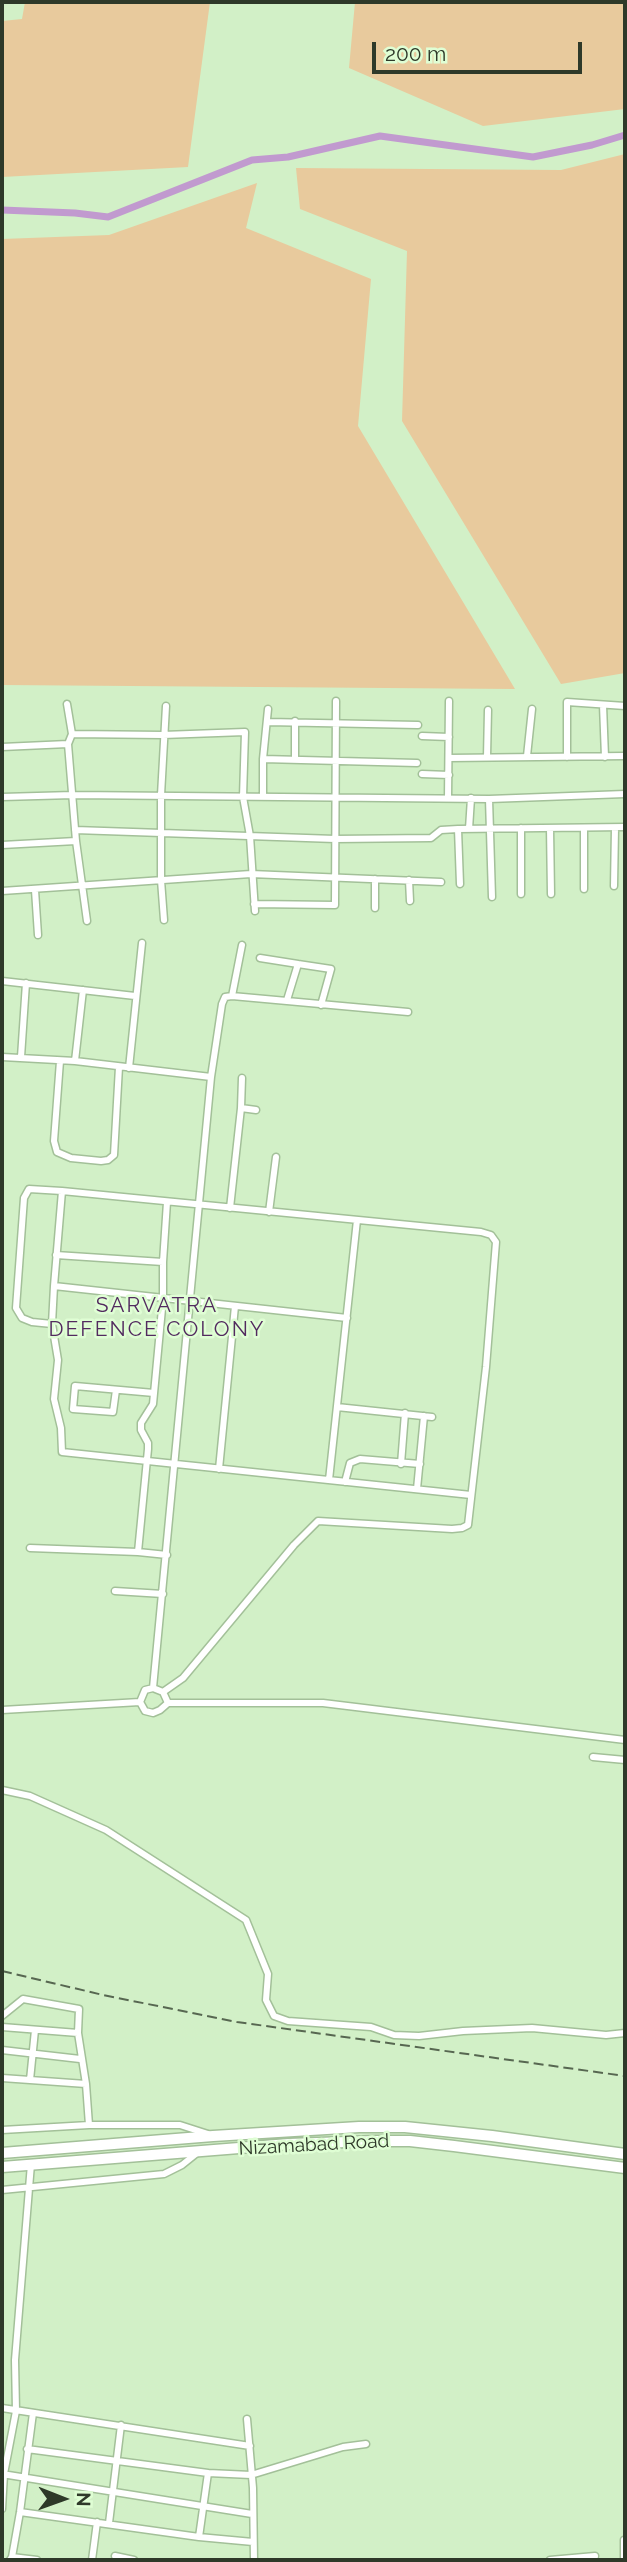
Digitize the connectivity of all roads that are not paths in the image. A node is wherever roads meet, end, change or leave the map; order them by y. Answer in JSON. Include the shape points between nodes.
{"nodes":[{"id":1,"x":336,"y":701,"type":"dead end"},
{"id":2,"x":449,"y":701,"type":"dead end"},
{"id":3,"x":67,"y":704,"type":"dead end"},
{"id":4,"x":603,"y":705,"type":"junction"},
{"id":5,"x":166,"y":706,"type":"dead end"},
{"id":6,"x":625,"y":706,"type":"edge"},
{"id":7,"x":268,"y":709,"type":"dead end"},
{"id":8,"x":532,"y":709,"type":"dead end"},
{"id":9,"x":488,"y":710,"type":"dead end"},
{"id":10,"x":295,"y":721,"type":"junction"},
{"id":11,"x":268,"y":722,"type":"junction"},
{"id":12,"x":335,"y":723,"type":"junction"},
{"id":13,"x":418,"y":725,"type":"dead end"},
{"id":14,"x":72,"y":734,"type":"junction"},
{"id":15,"x":163,"y":735,"type":"junction"},
{"id":16,"x":422,"y":736,"type":"dead end"},
{"id":17,"x":449,"y":737,"type":"junction"},
{"id":18,"x":68,"y":744,"type":"junction"},
{"id":19,"x":2,"y":747,"type":"edge"},
{"id":20,"x":527,"y":756,"type":"junction"},
{"id":21,"x":625,"y":756,"type":"edge"},
{"id":22,"x":487,"y":757,"type":"junction"},
{"id":23,"x":567,"y":757,"type":"junction"},
{"id":24,"x":605,"y":757,"type":"junction"},
{"id":25,"x":449,"y":758,"type":"junction"},
{"id":26,"x":263,"y":759,"type":"junction"},
{"id":27,"x":295,"y":760,"type":"junction"},
{"id":28,"x":336,"y":760,"type":"junction"},
{"id":29,"x":417,"y":763,"type":"dead end"},
{"id":30,"x":422,"y":774,"type":"dead end"},
{"id":31,"x":449,"y":775,"type":"junction"},
{"id":32,"x":625,"y":794,"type":"edge"},
{"id":33,"x":73,"y":795,"type":"junction"},
{"id":34,"x":161,"y":795,"type":"junction"},
{"id":35,"x":2,"y":797,"type":"edge"},
{"id":36,"x":243,"y":797,"type":"junction"},
{"id":37,"x":263,"y":797,"type":"junction"},
{"id":38,"x":335,"y":797,"type":"junction"},
{"id":39,"x":448,"y":798,"type":"junction"},
{"id":40,"x":471,"y":798,"type":"junction"},
{"id":41,"x":489,"y":799,"type":"junction"},
{"id":42,"x":625,"y":827,"type":"edge"},
{"id":43,"x":522,"y":828,"type":"junction"},
{"id":44,"x":550,"y":828,"type":"junction"},
{"id":45,"x":584,"y":828,"type":"junction"},
{"id":46,"x":615,"y":828,"type":"junction"},
{"id":47,"x":458,"y":829,"type":"junction"},
{"id":48,"x":469,"y":829,"type":"junction"},
{"id":49,"x":490,"y":829,"type":"junction"},
{"id":50,"x":75,"y":830,"type":"junction"},
{"id":51,"x":161,"y":832,"type":"junction"},
{"id":52,"x":250,"y":836,"type":"junction"},
{"id":53,"x":335,"y":839,"type":"junction"},
{"id":54,"x":76,"y":841,"type":"junction"},
{"id":55,"x":2,"y":845,"type":"edge"},
{"id":56,"x":251,"y":874,"type":"junction"},
{"id":57,"x":335,"y":877,"type":"junction"},
{"id":58,"x":375,"y":879,"type":"junction"},
{"id":59,"x":161,"y":880,"type":"junction"},
{"id":60,"x":409,"y":880,"type":"junction"},
{"id":61,"x":442,"y":882,"type":"dead end"},
{"id":62,"x":460,"y":884,"type":"dead end"},
{"id":63,"x":80,"y":885,"type":"junction"},
{"id":64,"x":614,"y":886,"type":"dead end"},
{"id":65,"x":584,"y":889,"type":"dead end"},
{"id":66,"x":35,"y":890,"type":"junction"},
{"id":67,"x":2,"y":891,"type":"edge"},
{"id":68,"x":522,"y":894,"type":"dead end"},
{"id":69,"x":551,"y":894,"type":"dead end"},
{"id":70,"x":492,"y":897,"type":"dead end"},
{"id":71,"x":410,"y":901,"type":"dead end"},
{"id":72,"x":375,"y":908,"type":"dead end"},
{"id":73,"x":164,"y":920,"type":"dead end"},
{"id":74,"x":87,"y":921,"type":"dead end"},
{"id":75,"x":38,"y":935,"type":"dead end"},
{"id":76,"x":142,"y":943,"type":"dead end"},
{"id":77,"x":242,"y":946,"type":"dead end"},
{"id":78,"x":260,"y":958,"type":"dead end"},
{"id":79,"x":298,"y":964,"type":"junction"},
{"id":80,"x":2,"y":981,"type":"edge"},
{"id":81,"x":26,"y":984,"type":"junction"},
{"id":82,"x":83,"y":990,"type":"junction"},
{"id":83,"x":135,"y":996,"type":"junction"},
{"id":84,"x":232,"y":996,"type":"junction"},
{"id":85,"x":287,"y":1000,"type":"junction"},
{"id":86,"x":321,"y":1005,"type":"junction"},
{"id":87,"x":408,"y":1012,"type":"dead end"},
{"id":88,"x":2,"y":1057,"type":"edge"},
{"id":89,"x":21,"y":1058,"type":"junction"},
{"id":90,"x":60,"y":1061,"type":"junction"},
{"id":91,"x":75,"y":1061,"type":"junction"},
{"id":92,"x":119,"y":1067,"type":"junction"},
{"id":93,"x":130,"y":1068,"type":"junction"},
{"id":94,"x":211,"y":1077,"type":"junction"},
{"id":95,"x":242,"y":1078,"type":"dead end"},
{"id":96,"x":241,"y":1108,"type":"junction"},
{"id":97,"x":256,"y":1110,"type":"dead end"},
{"id":98,"x":276,"y":1157,"type":"dead end"},
{"id":99,"x":62,"y":1191,"type":"junction"},
{"id":100,"x":167,"y":1202,"type":"junction"},
{"id":101,"x":200,"y":1205,"type":"junction"},
{"id":102,"x":230,"y":1208,"type":"junction"},
{"id":103,"x":269,"y":1212,"type":"junction"},
{"id":104,"x":357,"y":1220,"type":"junction"},
{"id":105,"x":56,"y":1255,"type":"junction"},
{"id":106,"x":163,"y":1262,"type":"junction"},
{"id":107,"x":54,"y":1286,"type":"junction"},
{"id":108,"x":163,"y":1298,"type":"junction"},
{"id":109,"x":191,"y":1301,"type":"junction"},
{"id":110,"x":235,"y":1306,"type":"junction"},
{"id":111,"x":346,"y":1318,"type":"junction"},
{"id":112,"x":52,"y":1324,"type":"junction"},
{"id":113,"x":116,"y":1390,"type":"junction"},
{"id":114,"x":154,"y":1393,"type":"junction"},
{"id":115,"x":337,"y":1407,"type":"junction"},
{"id":116,"x":405,"y":1413,"type":"junction"},
{"id":117,"x":146,"y":1460,"type":"junction"},
{"id":118,"x":401,"y":1464,"type":"junction"},
{"id":119,"x":420,"y":1464,"type":"junction"},
{"id":120,"x":175,"y":1465,"type":"junction"},
{"id":121,"x":219,"y":1469,"type":"junction"},
{"id":122,"x":329,"y":1480,"type":"junction"},
{"id":123,"x":345,"y":1482,"type":"junction"},
{"id":124,"x":417,"y":1489,"type":"junction"},
{"id":125,"x":471,"y":1495,"type":"junction"},
{"id":126,"x":30,"y":1548,"type":"dead end"},
{"id":127,"x":138,"y":1552,"type":"junction"},
{"id":128,"x":167,"y":1555,"type":"junction"},
{"id":129,"x":115,"y":1591,"type":"dead end"},
{"id":130,"x":163,"y":1594,"type":"junction"},
{"id":131,"x":153,"y":1688,"type":"junction"},
{"id":132,"x":163,"y":1692,"type":"junction"},
{"id":133,"x":140,"y":1702,"type":"junction"},
{"id":134,"x":168,"y":1703,"type":"junction"},
{"id":135,"x":2,"y":1710,"type":"edge"},
{"id":136,"x":625,"y":1740,"type":"edge"},
{"id":137,"x":593,"y":1757,"type":"dead end"},
{"id":138,"x":625,"y":1760,"type":"edge"},
{"id":139,"x":2,"y":1790,"type":"edge"},
{"id":140,"x":5,"y":2009,"type":"edge"},
{"id":141,"x":2,"y":2016,"type":"edge"},
{"id":142,"x":2,"y":2027,"type":"edge"},
{"id":143,"x":35,"y":2030,"type":"junction"},
{"id":144,"x":625,"y":2033,"type":"edge"},
{"id":145,"x":78,"y":2034,"type":"junction"},
{"id":146,"x":2,"y":2050,"type":"edge"},
{"id":147,"x":33,"y":2053,"type":"junction"},
{"id":148,"x":80,"y":2059,"type":"junction"},
{"id":149,"x":2,"y":2078,"type":"edge"},
{"id":150,"x":30,"y":2080,"type":"junction"},
{"id":151,"x":86,"y":2084,"type":"junction"},
{"id":152,"x":89,"y":2125,"type":"junction"},
{"id":153,"x":2,"y":2130,"type":"edge"},
{"id":154,"x":307,"y":2131,"type":"junction"},
{"id":155,"x":213,"y":2136,"type":"junction"},
{"id":156,"x":307,"y":2143,"type":"junction"},
{"id":157,"x":199,"y":2152,"type":"junction"},
{"id":158,"x":2,"y":2153,"type":"edge"},
{"id":159,"x":625,"y":2154,"type":"edge"},
{"id":160,"x":31,"y":2164,"type":"junction"},
{"id":161,"x":2,"y":2167,"type":"edge"},
{"id":162,"x":625,"y":2168,"type":"edge"},
{"id":163,"x":28,"y":2188,"type":"junction"},
{"id":164,"x":2,"y":2190,"type":"edge"},
{"id":165,"x":2,"y":2408,"type":"edge"},
{"id":166,"x":16,"y":2411,"type":"junction"},
{"id":167,"x":33,"y":2413,"type":"junction"},
{"id":168,"x":247,"y":2419,"type":"dead end"},
{"id":169,"x":121,"y":2425,"type":"junction"},
{"id":170,"x":366,"y":2444,"type":"dead end"},
{"id":171,"x":250,"y":2446,"type":"junction"},
{"id":172,"x":27,"y":2449,"type":"junction"},
{"id":173,"x":116,"y":2462,"type":"junction"},
{"id":174,"x":208,"y":2473,"type":"junction"},
{"id":175,"x":3,"y":2474,"type":"edge"},
{"id":176,"x":251,"y":2475,"type":"junction"},
{"id":177,"x":24,"y":2478,"type":"junction"},
{"id":178,"x":112,"y":2490,"type":"junction"},
{"id":179,"x":203,"y":2504,"type":"junction"},
{"id":180,"x":2,"y":2509,"type":"edge"},
{"id":181,"x":20,"y":2512,"type":"junction"},
{"id":182,"x":252,"y":2514,"type":"junction"},
{"id":183,"x":97,"y":2522,"type":"junction"},
{"id":184,"x":109,"y":2523,"type":"junction"},
{"id":185,"x":199,"y":2537,"type":"junction"},
{"id":186,"x":624,"y":2540,"type":"edge"},
{"id":187,"x":253,"y":2542,"type":"junction"},
{"id":188,"x":115,"y":2556,"type":"dead end"},
{"id":189,"x":595,"y":2556,"type":"dead end"},
{"id":190,"x":11,"y":2559,"type":"edge"},
{"id":191,"x":37,"y":2560,"type":"edge"},
{"id":192,"x":92,"y":2560,"type":"edge"},
{"id":193,"x":134,"y":2560,"type":"edge"},
{"id":194,"x":245,"y":2560,"type":"edge"},
{"id":195,"x":254,"y":2560,"type":"edge"},
{"id":196,"x":550,"y":2560,"type":"edge"},
{"id":197,"x":624,"y":2560,"type":"edge"}],
"edges":[{"from":1,"to":12,"type":"street"},
{"from":2,"to":17,"type":"street"},
{"from":3,"to":14,"type":"street"},
{"from":4,"to":6,"type":"street"},
{"from":4,"to":23,"type":"street","via":[[567,702]]},
{"from":4,"to":24,"type":"street"},
{"from":5,"to":15,"type":"street"},
{"from":7,"to":11,"type":"street"},
{"from":8,"to":20,"type":"street"},
{"from":9,"to":22,"type":"street"},
{"from":10,"to":11,"type":"street"},
{"from":10,"to":12,"type":"street"},
{"from":10,"to":27,"type":"street"},
{"from":11,"to":26,"type":"street"},
{"from":12,"to":13,"type":"street"},
{"from":12,"to":28,"type":"street"},
{"from":14,"to":15,"type":"street"},
{"from":14,"to":18,"type":"street"},
{"from":15,"to":34,"type":"street"},
{"from":15,"to":36,"type":"street","via":[[245,732]]},
{"from":16,"to":17,"type":"street"},
{"from":17,"to":25,"type":"street"},
{"from":18,"to":19,"type":"street"},
{"from":18,"to":33,"type":"street"},
{"from":20,"to":22,"type":"street"},
{"from":20,"to":23,"type":"street"},
{"from":21,"to":24,"type":"street"},
{"from":22,"to":25,"type":"street"},
{"from":23,"to":24,"type":"street"},
{"from":25,"to":31,"type":"street"},
{"from":26,"to":27,"type":"street"},
{"from":26,"to":37,"type":"street"},
{"from":27,"to":28,"type":"street"},
{"from":28,"to":29,"type":"street"},
{"from":28,"to":38,"type":"street"},
{"from":30,"to":31,"type":"street"},
{"from":31,"to":39,"type":"street"},
{"from":32,"to":41,"type":"street"},
{"from":33,"to":34,"type":"street"},
{"from":33,"to":35,"type":"street"},
{"from":33,"to":50,"type":"street"},
{"from":34,"to":36,"type":"street"},
{"from":34,"to":51,"type":"street"},
{"from":36,"to":37,"type":"street"},
{"from":36,"to":52,"type":"street"},
{"from":37,"to":38,"type":"street"},
{"from":38,"to":39,"type":"street"},
{"from":38,"to":53,"type":"street"},
{"from":39,"to":40,"type":"street"},
{"from":40,"to":41,"type":"street"},
{"from":40,"to":48,"type":"street"},
{"from":41,"to":49,"type":"street"},
{"from":42,"to":46,"type":"street"},
{"from":43,"to":44,"type":"street"},
{"from":43,"to":49,"type":"street"},
{"from":43,"to":68,"type":"street"},
{"from":44,"to":45,"type":"street"},
{"from":44,"to":69,"type":"street"},
{"from":45,"to":46,"type":"street"},
{"from":45,"to":65,"type":"street"},
{"from":46,"to":64,"type":"street"},
{"from":47,"to":48,"type":"street"},
{"from":47,"to":53,"type":"street","via":[[441,830],[431,838]]},
{"from":47,"to":62,"type":"street"},
{"from":48,"to":49,"type":"street"},
{"from":49,"to":70,"type":"street"},
{"from":50,"to":51,"type":"street"},
{"from":50,"to":54,"type":"street"},
{"from":51,"to":52,"type":"street"},
{"from":51,"to":59,"type":"street"},
{"from":52,"to":53,"type":"street"},
{"from":52,"to":56,"type":"street"},
{"from":53,"to":57,"type":"street"},
{"from":54,"to":55,"type":"street"},
{"from":54,"to":63,"type":"street"},
{"from":56,"to":57,"type":"street"},
{"from":56,"to":57,"type":"street","via":[[255,908],[335,905]]},
{"from":56,"to":59,"type":"street"},
{"from":57,"to":58,"type":"street"},
{"from":58,"to":60,"type":"street"},
{"from":58,"to":72,"type":"street"},
{"from":59,"to":63,"type":"street"},
{"from":59,"to":73,"type":"street"},
{"from":60,"to":61,"type":"street"},
{"from":60,"to":71,"type":"street"},
{"from":63,"to":66,"type":"street"},
{"from":63,"to":74,"type":"street"},
{"from":66,"to":67,"type":"street"},
{"from":66,"to":75,"type":"street"},
{"from":76,"to":83,"type":"street"},
{"from":77,"to":84,"type":"street"},
{"from":78,"to":79,"type":"street"},
{"from":79,"to":85,"type":"street"},
{"from":79,"to":86,"type":"street","via":[[331,969]]},
{"from":80,"to":81,"type":"street"},
{"from":81,"to":82,"type":"street"},
{"from":81,"to":89,"type":"street"},
{"from":82,"to":83,"type":"street"},
{"from":82,"to":91,"type":"street"},
{"from":83,"to":93,"type":"street"},
{"from":84,"to":85,"type":"street"},
{"from":84,"to":94,"type":"street","via":[[225,997],[222,1004]]},
{"from":85,"to":86,"type":"street"},
{"from":86,"to":87,"type":"street"},
{"from":88,"to":89,"type":"street"},
{"from":89,"to":90,"type":"street"},
{"from":90,"to":91,"type":"street"},
{"from":90,"to":92,"type":"street","via":[[54,1141],[57,1152],[71,1158],[102,1161],[114,1155]]},
{"from":91,"to":92,"type":"street"},
{"from":92,"to":93,"type":"street"},
{"from":93,"to":94,"type":"street"},
{"from":94,"to":101,"type":"street"},
{"from":95,"to":96,"type":"street"},
{"from":96,"to":97,"type":"street"},
{"from":96,"to":102,"type":"street"},
{"from":98,"to":103,"type":"street"},
{"from":99,"to":100,"type":"street"},
{"from":99,"to":105,"type":"street"},
{"from":99,"to":112,"type":"street","via":[[29,1189],[25,1193],[16,1296],[22,1318]]},
{"from":100,"to":101,"type":"street"},
{"from":100,"to":106,"type":"street"},
{"from":101,"to":102,"type":"street"},
{"from":101,"to":109,"type":"street"},
{"from":102,"to":103,"type":"street"},
{"from":103,"to":104,"type":"street"},
{"from":104,"to":111,"type":"street"},
{"from":104,"to":125,"type":"street","via":[[481,1232],[496,1242]]},
{"from":105,"to":106,"type":"street"},
{"from":105,"to":107,"type":"street"},
{"from":106,"to":108,"type":"street"},
{"from":107,"to":108,"type":"street"},
{"from":107,"to":112,"type":"street"},
{"from":108,"to":109,"type":"street"},
{"from":108,"to":114,"type":"street"},
{"from":109,"to":110,"type":"street"},
{"from":109,"to":120,"type":"street"},
{"from":110,"to":111,"type":"street"},
{"from":110,"to":121,"type":"street"},
{"from":111,"to":115,"type":"street"},
{"from":112,"to":117,"type":"street","via":[[58,1360],[54,1399],[62,1452]]},
{"from":113,"to":113,"type":"street","via":[[75,1386],[73,1409],[113,1412]]},
{"from":113,"to":114,"type":"street"},
{"from":114,"to":117,"type":"street","via":[[141,1423],[148,1443]]},
{"from":115,"to":116,"type":"street"},
{"from":115,"to":122,"type":"street"},
{"from":116,"to":118,"type":"street"},
{"from":116,"to":119,"type":"street","via":[[428,1417]]},
{"from":117,"to":120,"type":"street"},
{"from":117,"to":127,"type":"street"},
{"from":118,"to":119,"type":"street"},
{"from":118,"to":123,"type":"street","via":[[354,1460]]},
{"from":119,"to":124,"type":"street"},
{"from":120,"to":121,"type":"street"},
{"from":120,"to":128,"type":"street"},
{"from":121,"to":122,"type":"street"},
{"from":122,"to":123,"type":"street"},
{"from":123,"to":124,"type":"street"},
{"from":124,"to":125,"type":"street"},
{"from":125,"to":132,"type":"street","via":[[470,1521],[463,1528],[318,1521],[183,1678]]},
{"from":126,"to":127,"type":"street"},
{"from":127,"to":128,"type":"street"},
{"from":128,"to":130,"type":"street"},
{"from":129,"to":130,"type":"street"},
{"from":130,"to":131,"type":"street"},
{"from":131,"to":132,"type":"street"},
{"from":131,"to":133,"type":"street","via":[[145,1690]]},
{"from":132,"to":134,"type":"street"},
{"from":133,"to":134,"type":"street","via":[[145,1711],[153,1713]]},
{"from":133,"to":135,"type":"street"},
{"from":134,"to":136,"type":"street","via":[[323,1703]]},
{"from":137,"to":138,"type":"street"},
{"from":139,"to":144,"type":"street","via":[[30,1796],[106,1830],[246,1920],[268,1973],[266,2000],[274,2016],[371,2027],[394,2035],[532,2028]]},
{"from":140,"to":141,"type":"street"},
{"from":140,"to":145,"type":"street","via":[[23,1999],[79,2009]]},
{"from":142,"to":143,"type":"street"},
{"from":143,"to":145,"type":"street"},
{"from":143,"to":147,"type":"street"},
{"from":145,"to":148,"type":"street"},
{"from":146,"to":147,"type":"street"},
{"from":147,"to":148,"type":"street"},
{"from":147,"to":150,"type":"street"},
{"from":148,"to":151,"type":"street"},
{"from":149,"to":150,"type":"street"},
{"from":150,"to":151,"type":"street"},
{"from":151,"to":152,"type":"street"},
{"from":152,"to":153,"type":"street"},
{"from":152,"to":155,"type":"street","via":[[180,2124]]},
{"from":154,"to":155,"type":"highway","name":"Nizamabad Road"},
{"from":154,"to":156,"type":"highway"},
{"from":154,"to":159,"type":"highway","name":"Nizamabad Road","via":[[405,2127]]},
{"from":155,"to":158,"type":"highway","name":"Nizamabad Road"},
{"from":156,"to":157,"type":"highway","name":"Nizamabad Road"},
{"from":156,"to":162,"type":"highway","name":"Nizamabad Road","via":[[410,2141]]},
{"from":157,"to":160,"type":"highway","name":"Nizamabad Road"},
{"from":157,"to":163,"type":"street","via":[[164,2174]]},
{"from":160,"to":161,"type":"highway","name":"Nizamabad Road"},
{"from":160,"to":163,"type":"street"},
{"from":163,"to":164,"type":"street"},
{"from":163,"to":166,"type":"street","via":[[15,2360]]},
{"from":165,"to":166,"type":"street"},
{"from":166,"to":167,"type":"street"},
{"from":166,"to":175,"type":"street"},
{"from":167,"to":169,"type":"street"},
{"from":167,"to":172,"type":"street"},
{"from":168,"to":171,"type":"street"},
{"from":169,"to":171,"type":"street"},
{"from":169,"to":173,"type":"street"},
{"from":170,"to":176,"type":"street"},
{"from":171,"to":176,"type":"street"},
{"from":172,"to":173,"type":"street"},
{"from":172,"to":177,"type":"street"},
{"from":173,"to":174,"type":"street"},
{"from":173,"to":178,"type":"street"},
{"from":174,"to":176,"type":"street"},
{"from":174,"to":179,"type":"street"},
{"from":175,"to":177,"type":"street"},
{"from":175,"to":180,"type":"street"},
{"from":176,"to":182,"type":"street"},
{"from":177,"to":178,"type":"street"},
{"from":177,"to":181,"type":"street"},
{"from":178,"to":179,"type":"street"},
{"from":178,"to":184,"type":"street"},
{"from":179,"to":182,"type":"street"},
{"from":179,"to":185,"type":"street"},
{"from":181,"to":183,"type":"street"},
{"from":181,"to":190,"type":"street"},
{"from":182,"to":187,"type":"street"},
{"from":183,"to":184,"type":"street"},
{"from":183,"to":192,"type":"street"},
{"from":184,"to":185,"type":"street"},
{"from":185,"to":187,"type":"street"},
{"from":186,"to":197,"type":"street"},
{"from":187,"to":195,"type":"street"},
{"from":188,"to":193,"type":"street"},
{"from":189,"to":196,"type":"street"},
{"from":190,"to":191,"type":"street"},
{"from":194,"to":195,"type":"street"}]}
